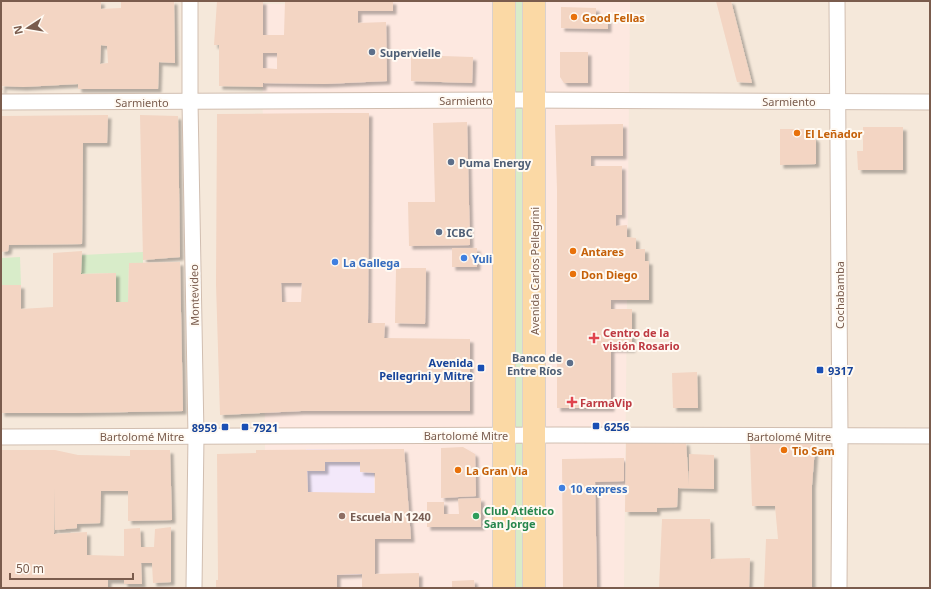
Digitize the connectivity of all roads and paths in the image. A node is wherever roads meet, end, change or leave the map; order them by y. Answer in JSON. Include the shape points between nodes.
{"nodes":[{"id":1,"x":190,"y":1,"type":"edge"},
{"id":2,"x":504,"y":1,"type":"edge"},
{"id":3,"x":534,"y":1,"type":"edge"},
{"id":4,"x":837,"y":1,"type":"edge"},
{"id":5,"x":504,"y":100,"type":"junction"},
{"id":6,"x":534,"y":100,"type":"junction"},
{"id":7,"x":838,"y":101,"type":"junction"},
{"id":8,"x":1,"y":102,"type":"edge"},
{"id":9,"x":190,"y":102,"type":"junction"},
{"id":10,"x":930,"y":102,"type":"edge"},
{"id":11,"x":504,"y":435,"type":"junction"},
{"id":12,"x":534,"y":435,"type":"junction"},
{"id":13,"x":196,"y":436,"type":"junction"},
{"id":14,"x":840,"y":436,"type":"junction"},
{"id":15,"x":930,"y":436,"type":"edge"},
{"id":16,"x":1,"y":437,"type":"edge"},
{"id":17,"x":194,"y":588,"type":"edge"},
{"id":18,"x":504,"y":588,"type":"edge"},
{"id":19,"x":534,"y":588,"type":"edge"},
{"id":20,"x":839,"y":588,"type":"edge"}],
"edges":[{"from":1,"to":9,"type":"street","name":"Montevideo"},
{"from":2,"to":5,"type":"main road"},
{"from":3,"to":6,"type":"main road","name":"Avenida Carlos Pellegrini"},
{"from":4,"to":7,"type":"street","name":"Cochabamba"},
{"from":5,"to":6,"type":"street","name":"Sarmiento"},
{"from":5,"to":9,"type":"street","name":"Sarmiento"},
{"from":5,"to":11,"type":"main road"},
{"from":6,"to":7,"type":"street","name":"Sarmiento"},
{"from":6,"to":12,"type":"main road","name":"Avenida Carlos Pellegrini"},
{"from":7,"to":10,"type":"street","name":"Sarmiento"},
{"from":7,"to":14,"type":"street","name":"Cochabamba"},
{"from":8,"to":9,"type":"street","name":"Sarmiento"},
{"from":9,"to":13,"type":"street","name":"Montevideo"},
{"from":11,"to":12,"type":"street","name":"Bartolomé Mitre"},
{"from":11,"to":13,"type":"street","name":"Bartolomé Mitre"},
{"from":11,"to":18,"type":"main road"},
{"from":12,"to":14,"type":"street","name":"Bartolomé Mitre"},
{"from":12,"to":19,"type":"main road","name":"Avenida Carlos Pellegrini"},
{"from":13,"to":16,"type":"street","name":"Bartolomé Mitre"},
{"from":13,"to":17,"type":"street","name":"Montevideo"},
{"from":14,"to":15,"type":"street","name":"Bartolomé Mitre"},
{"from":14,"to":20,"type":"street","name":"Cochabamba"}]}
